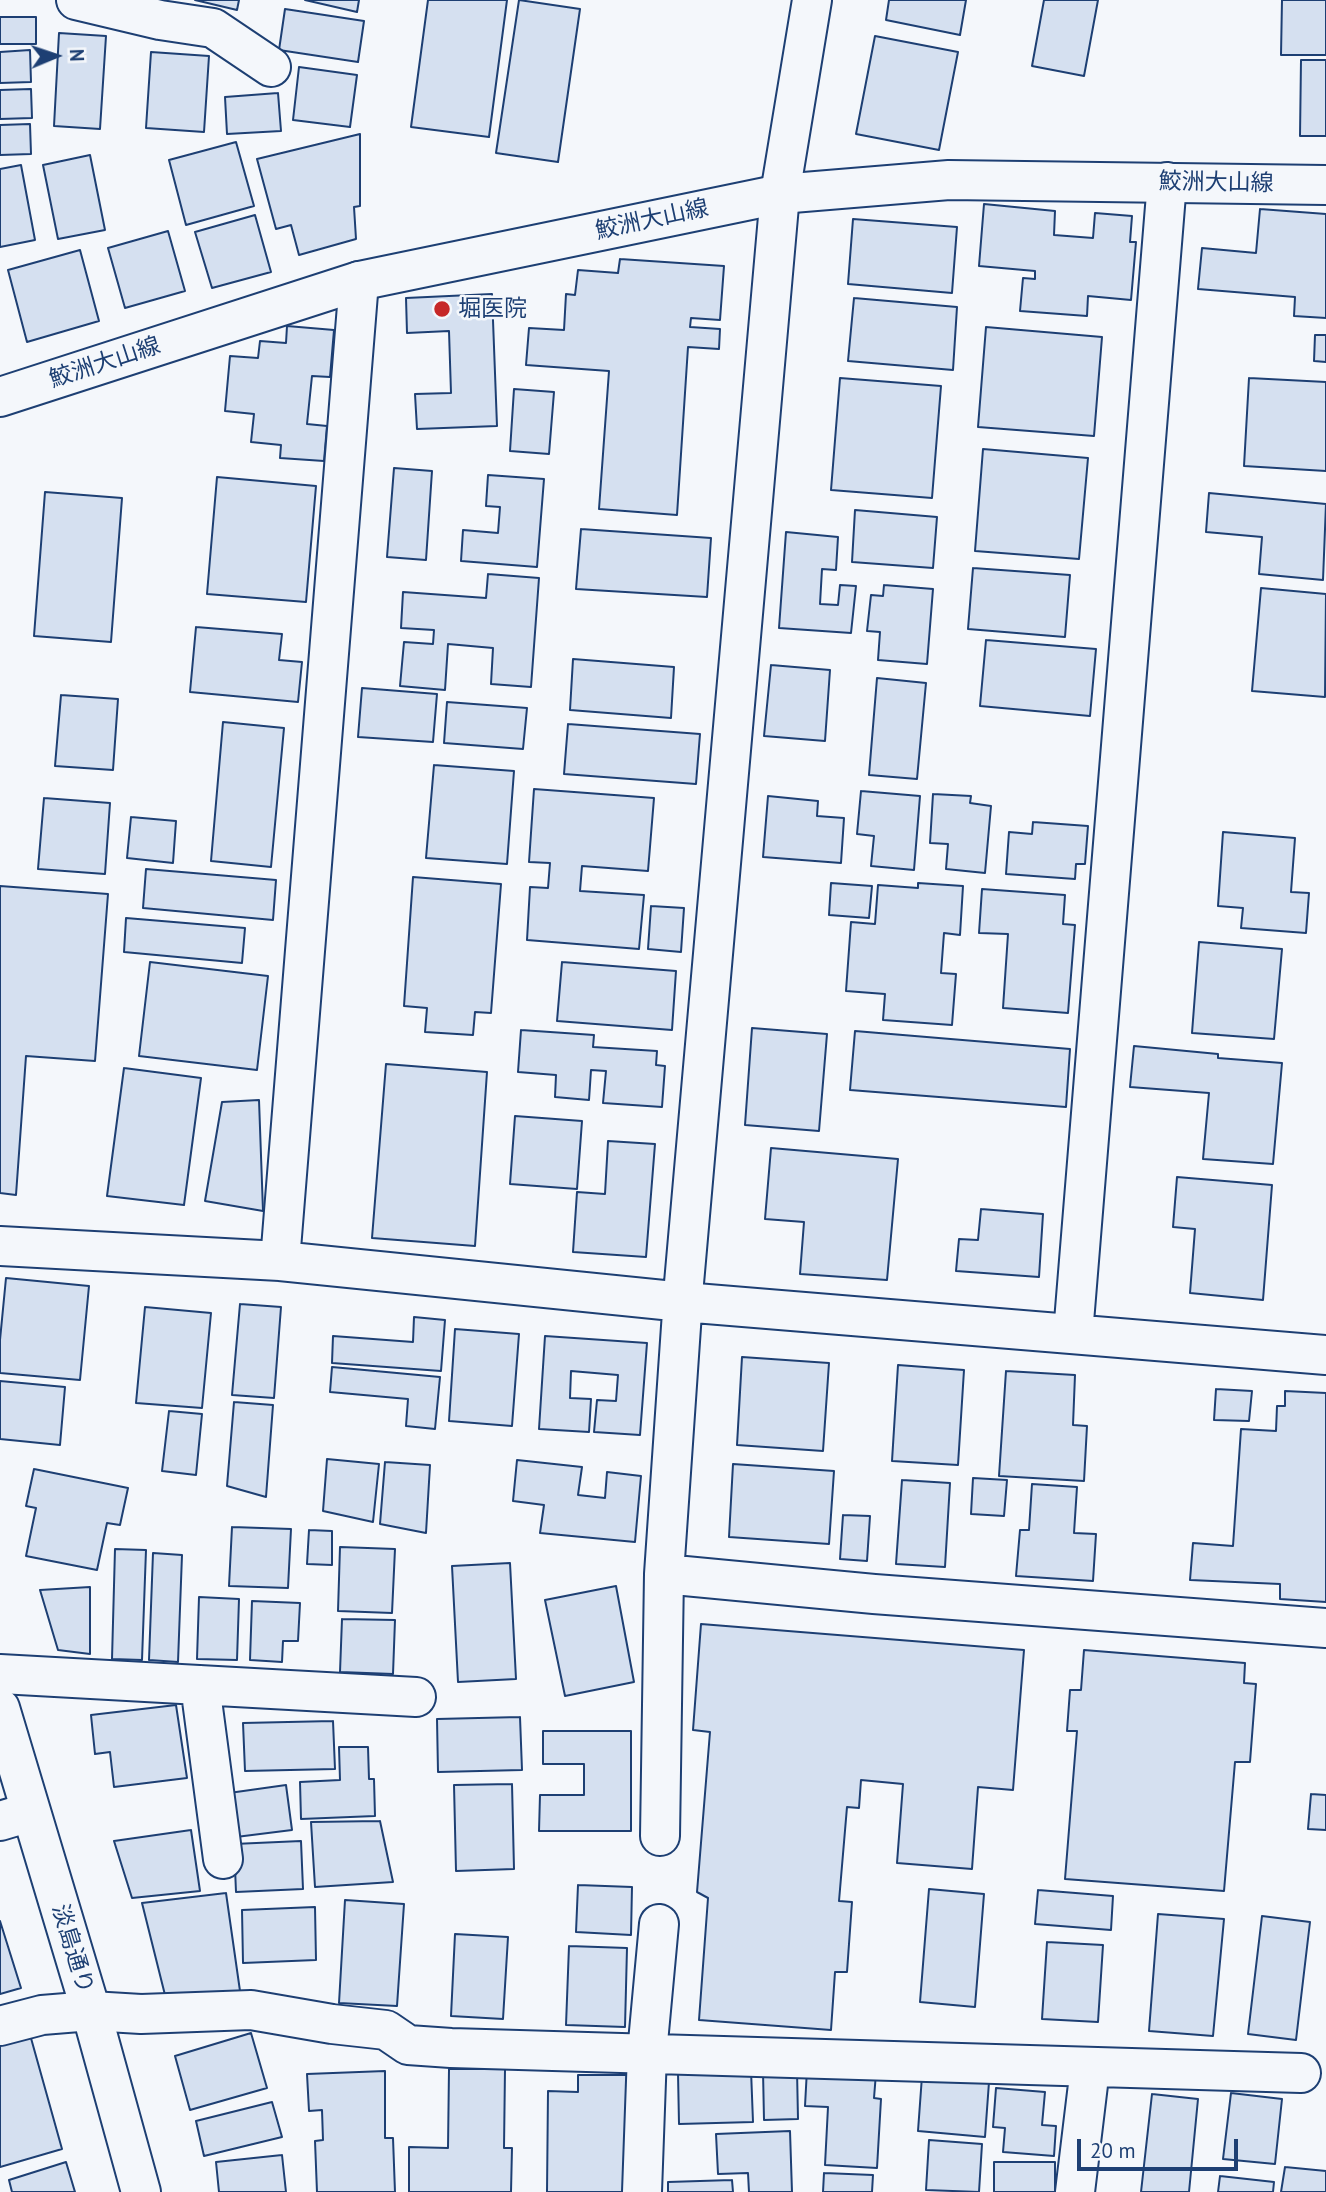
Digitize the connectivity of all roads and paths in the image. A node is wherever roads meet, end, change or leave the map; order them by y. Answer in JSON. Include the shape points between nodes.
{"nodes":[{"id":1,"x":76,"y":0,"type":"edge"},
{"id":2,"x":812,"y":0,"type":"edge"},
{"id":3,"x":271,"y":67,"type":"dead end"},
{"id":4,"x":1167,"y":183,"type":"junction"},
{"id":5,"x":1326,"y":185,"type":"edge"},
{"id":6,"x":780,"y":194,"type":"junction"},
{"id":7,"x":359,"y":281,"type":"junction"},
{"id":8,"x":0,"y":397,"type":"edge"},
{"id":9,"x":0,"y":1246,"type":"edge"},
{"id":10,"x":280,"y":1261,"type":"junction"},
{"id":11,"x":683,"y":1302,"type":"junction"},
{"id":12,"x":1073,"y":1334,"type":"junction"},
{"id":13,"x":1326,"y":1355,"type":"edge"},
{"id":14,"x":664,"y":1574,"type":"junction"},
{"id":15,"x":1326,"y":1628,"type":"edge"},
{"id":16,"x":0,"y":1674,"type":"edge"},
{"id":17,"x":200,"y":1685,"type":"junction"},
{"id":18,"x":416,"y":1697,"type":"dead end"},
{"id":19,"x":0,"y":1707,"type":"edge"},
{"id":20,"x":15,"y":1817,"type":"edge"},
{"id":21,"x":660,"y":1836,"type":"dead end"},
{"id":22,"x":223,"y":1859,"type":"dead end"},
{"id":23,"x":659,"y":1924,"type":"dead end"},
{"id":24,"x":91,"y":2011,"type":"junction"},
{"id":25,"x":0,"y":2026,"type":"edge"},
{"id":26,"x":647,"y":2053,"type":"junction"},
{"id":27,"x":1090,"y":2068,"type":"junction"},
{"id":28,"x":1301,"y":2073,"type":"dead end"},
{"id":29,"x":141,"y":2192,"type":"edge"},
{"id":30,"x":642,"y":2192,"type":"edge"},
{"id":31,"x":1075,"y":2192,"type":"edge"}],
"edges":[{"from":1,"to":3,"type":"street","via":[[212,29]]},
{"from":2,"to":6,"type":"street"},
{"from":4,"to":5,"type":"street","name":"鮫洲大山線"},
{"from":4,"to":6,"type":"street","name":"鮫洲大山線","via":[[950,180]]},
{"from":4,"to":12,"type":"street"},
{"from":6,"to":7,"type":"street","name":"鮫洲大山線"},
{"from":6,"to":11,"type":"street"},
{"from":7,"to":8,"type":"street","name":"鮫洲大山線"},
{"from":7,"to":10,"type":"street"},
{"from":9,"to":10,"type":"street"},
{"from":10,"to":11,"type":"street"},
{"from":11,"to":12,"type":"street"},
{"from":11,"to":14,"type":"street"},
{"from":12,"to":13,"type":"street"},
{"from":14,"to":15,"type":"street"},
{"from":14,"to":21,"type":"street"},
{"from":16,"to":17,"type":"street"},
{"from":17,"to":18,"type":"street"},
{"from":17,"to":22,"type":"street"},
{"from":19,"to":20,"type":"street","name":"淡島通り"},
{"from":20,"to":24,"type":"street","name":"淡島通り"},
{"from":23,"to":26,"type":"street"},
{"from":24,"to":25,"type":"street","via":[[42,2015]]},
{"from":24,"to":26,"type":"street","via":[[251,2010],[386,2031],[408,2045]]},
{"from":24,"to":29,"type":"street","name":"淡島通り"},
{"from":26,"to":27,"type":"street"},
{"from":26,"to":30,"type":"street"},
{"from":27,"to":28,"type":"street"},
{"from":27,"to":31,"type":"street"}]}
